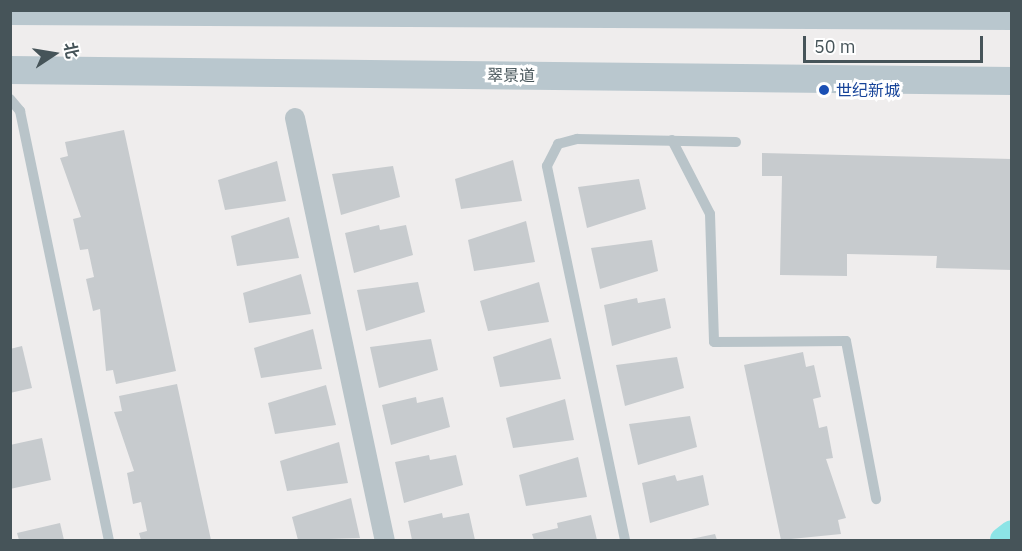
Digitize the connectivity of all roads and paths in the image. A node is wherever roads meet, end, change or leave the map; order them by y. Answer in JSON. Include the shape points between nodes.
{"nodes":[{"id":1,"x":10,"y":11,"type":"edge"},
{"id":2,"x":1011,"y":16,"type":"edge"},
{"id":3,"x":10,"y":70,"type":"edge"},
{"id":4,"x":1011,"y":81,"type":"edge"},
{"id":5,"x":10,"y":99,"type":"edge"},
{"id":6,"x":295,"y":118,"type":"dead end"},
{"id":7,"x":672,"y":140,"type":"junction"},
{"id":8,"x":736,"y":142,"type":"dead end"},
{"id":9,"x":876,"y":499,"type":"dead end"},
{"id":10,"x":109,"y":540,"type":"edge"},
{"id":11,"x":385,"y":540,"type":"edge"},
{"id":12,"x":625,"y":540,"type":"edge"}],
"edges":[{"from":1,"to":2,"type":"main road"},
{"from":3,"to":4,"type":"main road","name":"翠景道"},
{"from":5,"to":10,"type":"lane","via":[[20,111]]},
{"from":6,"to":11,"type":"street"},
{"from":7,"to":8,"type":"lane"},
{"from":7,"to":9,"type":"lane","via":[[710,214],[714,342],[846,341]]},
{"from":7,"to":12,"type":"lane","via":[[577,139],[558,144],[547,166]]}]}
